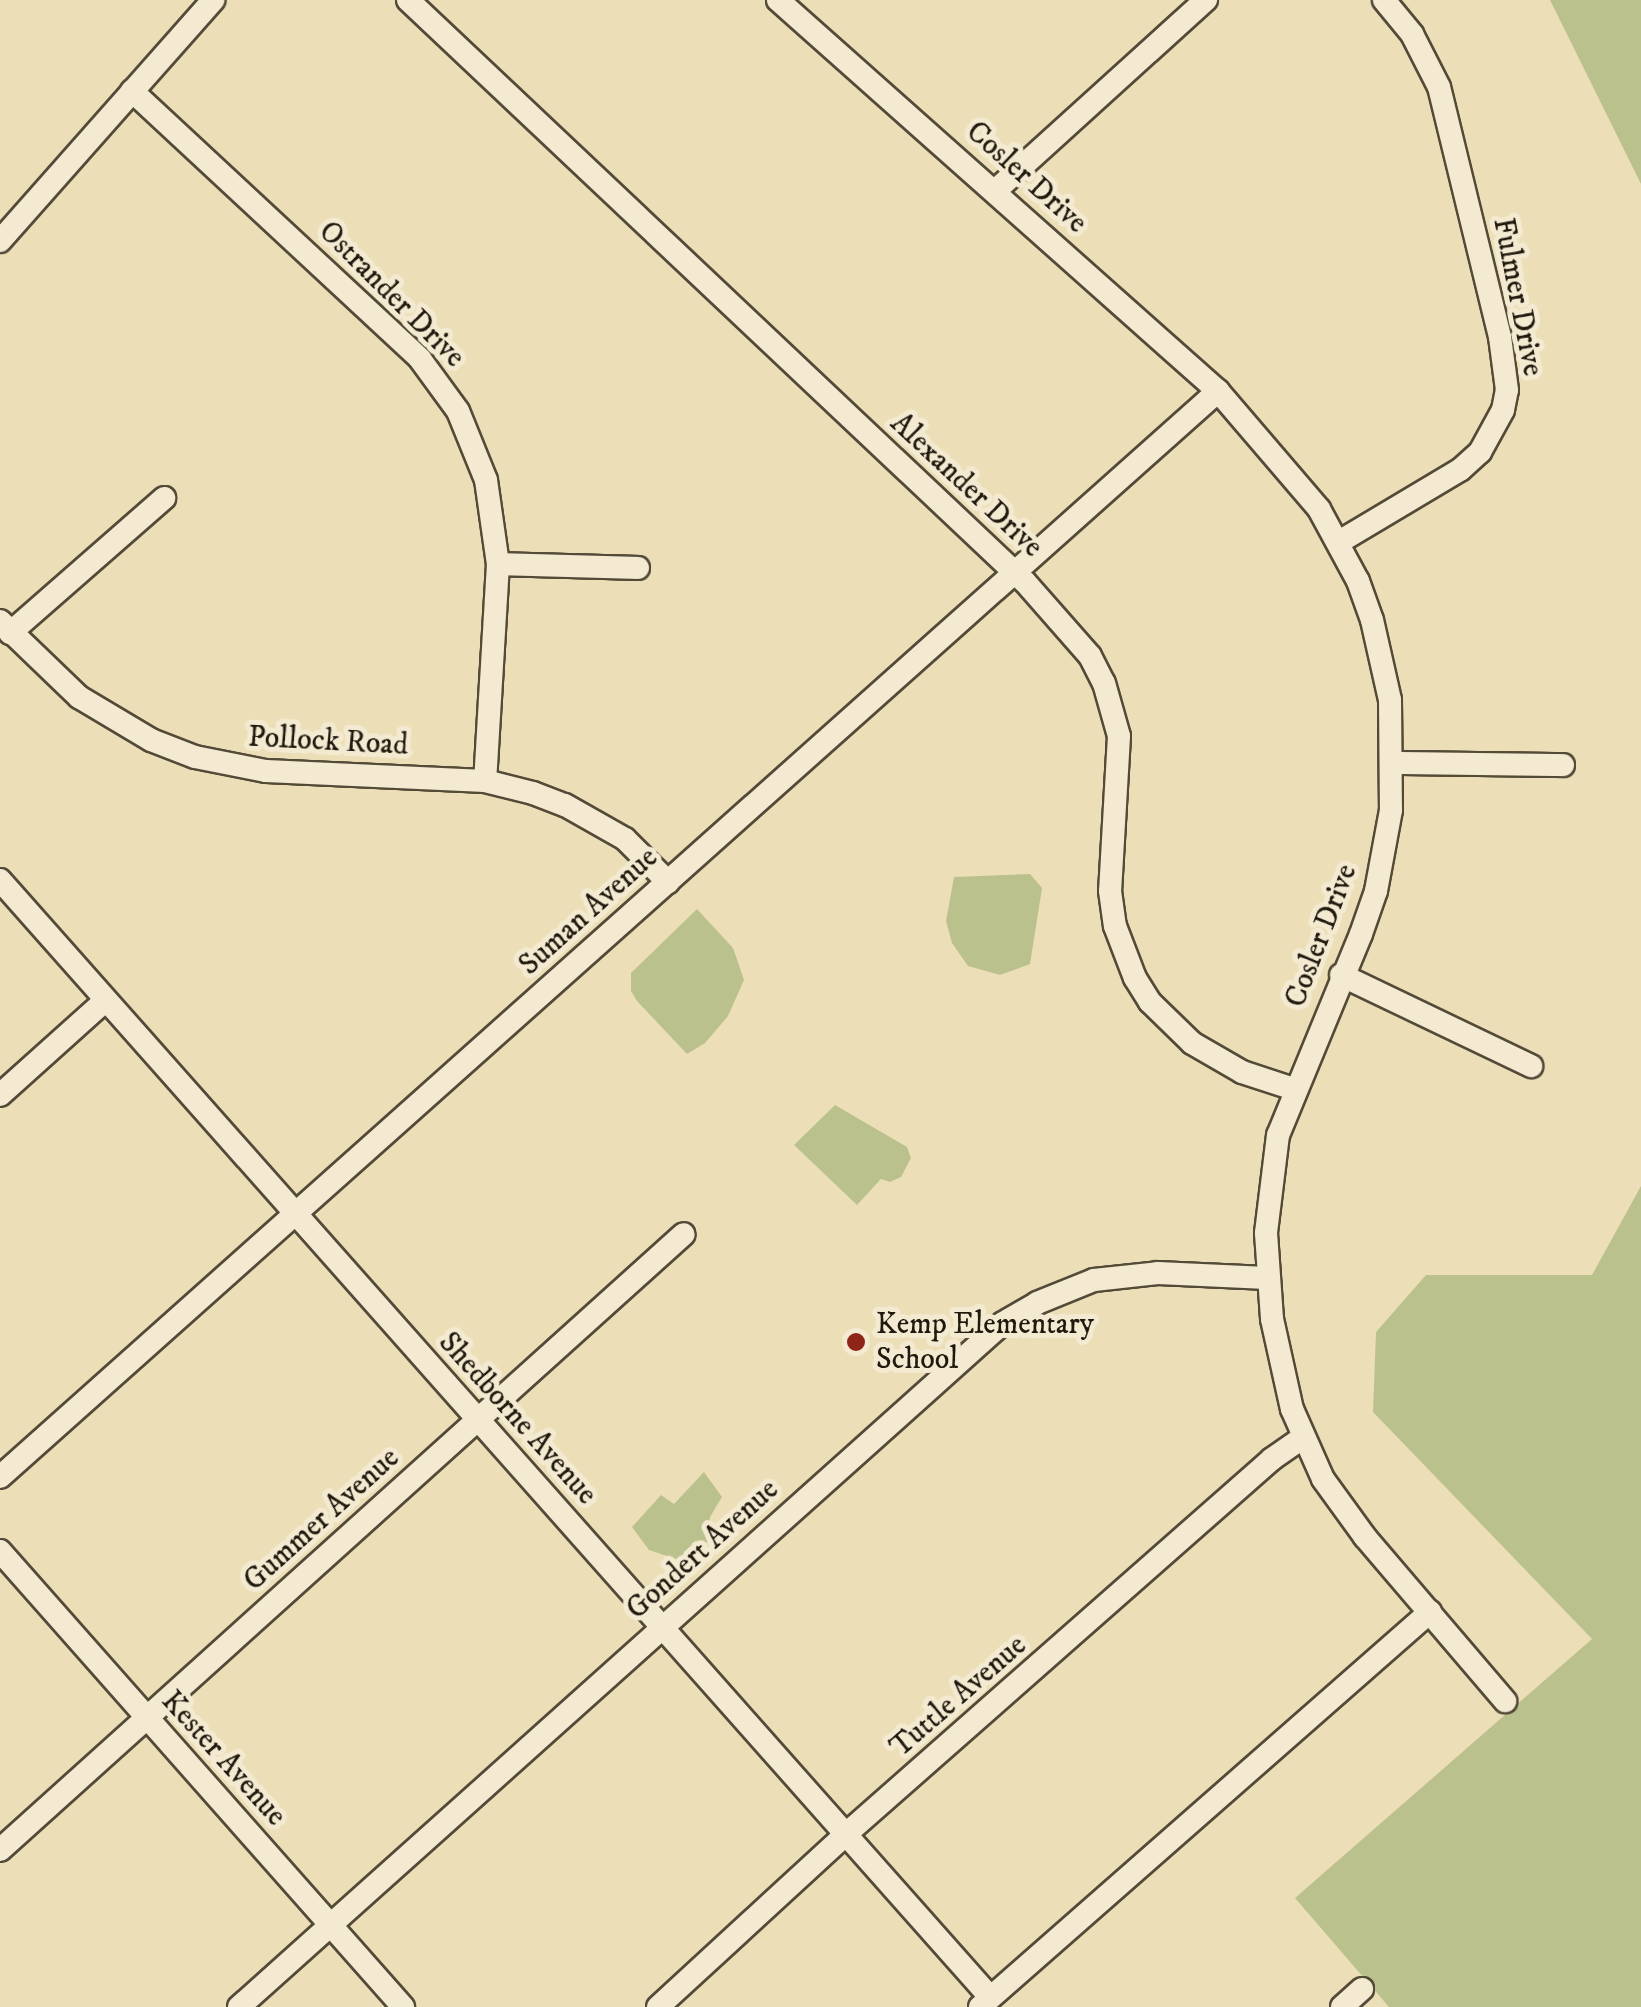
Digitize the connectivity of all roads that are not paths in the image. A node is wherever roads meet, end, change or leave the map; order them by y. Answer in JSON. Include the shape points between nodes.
{"nodes":[{"id":1,"x":213,"y":0,"type":"edge"},
{"id":2,"x":408,"y":0,"type":"edge"},
{"id":3,"x":778,"y":0,"type":"edge"},
{"id":4,"x":1206,"y":0,"type":"edge"},
{"id":5,"x":1384,"y":0,"type":"edge"},
{"id":6,"x":132,"y":91,"type":"junction"},
{"id":7,"x":995,"y":191,"type":"junction"},
{"id":8,"x":0,"y":241,"type":"edge"},
{"id":9,"x":1218,"y":391,"type":"junction"},
{"id":10,"x":164,"y":498,"type":"dead end"},
{"id":11,"x":1339,"y":542,"type":"junction"},
{"id":12,"x":498,"y":564,"type":"junction"},
{"id":13,"x":638,"y":568,"type":"dead end"},
{"id":14,"x":1016,"y":573,"type":"junction"},
{"id":15,"x":5,"y":627,"type":"edge"},
{"id":16,"x":1393,"y":762,"type":"junction"},
{"id":17,"x":1564,"y":765,"type":"dead end"},
{"id":18,"x":484,"y":781,"type":"junction"},
{"id":19,"x":0,"y":880,"type":"edge"},
{"id":20,"x":668,"y":882,"type":"junction"},
{"id":21,"x":1341,"y":975,"type":"junction"},
{"id":22,"x":106,"y":1000,"type":"junction"},
{"id":23,"x":1531,"y":1066,"type":"dead end"},
{"id":24,"x":1294,"y":1089,"type":"junction"},
{"id":25,"x":0,"y":1095,"type":"edge"},
{"id":26,"x":294,"y":1212,"type":"junction"},
{"id":27,"x":684,"y":1234,"type":"dead end"},
{"id":28,"x":1267,"y":1278,"type":"junction"},
{"id":29,"x":477,"y":1420,"type":"junction"},
{"id":30,"x":1303,"y":1437,"type":"junction"},
{"id":31,"x":0,"y":1478,"type":"edge"},
{"id":32,"x":0,"y":1551,"type":"edge"},
{"id":33,"x":1430,"y":1612,"type":"junction"},
{"id":34,"x":662,"y":1626,"type":"junction"},
{"id":35,"x":1505,"y":1701,"type":"dead end"},
{"id":36,"x":146,"y":1718,"type":"junction"},
{"id":37,"x":846,"y":1835,"type":"junction"},
{"id":38,"x":0,"y":1850,"type":"edge"},
{"id":39,"x":329,"y":1926,"type":"junction"},
{"id":40,"x":1362,"y":1989,"type":"dead end"},
{"id":41,"x":985,"y":2002,"type":"edge"},
{"id":42,"x":239,"y":2007,"type":"edge"},
{"id":43,"x":403,"y":2007,"type":"edge"},
{"id":44,"x":658,"y":2007,"type":"edge"},
{"id":45,"x":1342,"y":2007,"type":"edge"}],
"edges":[{"from":1,"to":6,"type":"street"},
{"from":2,"to":14,"type":"street","name":"Alexander Drive"},
{"from":3,"to":7,"type":"street","name":"Cosler Drive"},
{"from":4,"to":7,"type":"street"},
{"from":5,"to":11,"type":"street","name":"Fulmer Drive","via":[[1412,34],[1438,88],[1507,390],[1492,435],[1460,470]]},
{"from":6,"to":8,"type":"street"},
{"from":6,"to":12,"type":"street","name":"Ostrander Drive","via":[[441,384],[486,480]]},
{"from":7,"to":9,"type":"street","name":"Cosler Drive"},
{"from":9,"to":11,"type":"street","name":"Cosler Drive","via":[[1296,478]]},
{"from":9,"to":14,"type":"street","name":"Suman Avenue"},
{"from":10,"to":15,"type":"street"},
{"from":11,"to":16,"type":"street","name":"Cosler Drive","via":[[1382,660]]},
{"from":12,"to":13,"type":"street"},
{"from":12,"to":18,"type":"street","name":"Ostrander Drive"},
{"from":14,"to":20,"type":"street","name":"Suman Avenue"},
{"from":14,"to":24,"type":"street","name":"Alexander Drive","via":[[1090,656],[1114,709],[1121,764],[1110,891],[1135,978],[1192,1043],[1242,1072]]},
{"from":15,"to":18,"type":"street","name":"Pollock Road","via":[[47,671],[113,720],[195,757],[266,771]]},
{"from":16,"to":17,"type":"street"},
{"from":16,"to":21,"type":"street","name":"Cosler Drive","via":[[1379,878]]},
{"from":18,"to":20,"type":"street","name":"Pollock Road","via":[[596,820]]},
{"from":19,"to":22,"type":"street","name":"Shedborne Avenue"},
{"from":20,"to":26,"type":"street","name":"Suman Avenue"},
{"from":21,"to":23,"type":"street"},
{"from":21,"to":24,"type":"street","name":"Cosler Drive"},
{"from":22,"to":25,"type":"street"},
{"from":22,"to":26,"type":"street","name":"Shedborne Avenue"},
{"from":24,"to":28,"type":"street","name":"Cosler Drive","via":[[1270,1177]]},
{"from":26,"to":29,"type":"street","name":"Shedborne Avenue"},
{"from":26,"to":31,"type":"street","name":"Suman Avenue"},
{"from":27,"to":29,"type":"street","name":"Gummer Avenue"},
{"from":28,"to":30,"type":"street","name":"Cosler Drive","via":[[1282,1372]]},
{"from":28,"to":34,"type":"street","name":"Gondert Avenue","via":[[1126,1275],[1037,1303],[976,1343]]},
{"from":29,"to":34,"type":"street","name":"Shedborne Avenue"},
{"from":29,"to":36,"type":"street","name":"Gummer Avenue"},
{"from":30,"to":33,"type":"street","name":"Cosler Drive","via":[[1344,1511]]},
{"from":30,"to":37,"type":"street","name":"Tuttle Avenue"},
{"from":32,"to":36,"type":"street","name":"Kester Avenue"},
{"from":33,"to":35,"type":"street","name":"Cosler Drive"},
{"from":33,"to":41,"type":"street"},
{"from":34,"to":37,"type":"street","name":"Shedborne Avenue"},
{"from":34,"to":39,"type":"street","name":"Gondert Avenue"},
{"from":36,"to":38,"type":"street","name":"Gummer Avenue"},
{"from":36,"to":39,"type":"street","name":"Kester Avenue"},
{"from":37,"to":41,"type":"street","name":"Shedborne Avenue"},
{"from":37,"to":44,"type":"street","name":"Tuttle Avenue"},
{"from":39,"to":42,"type":"street","name":"Gondert Avenue"},
{"from":39,"to":43,"type":"street","name":"Kester Avenue"},
{"from":40,"to":45,"type":"street"}]}
